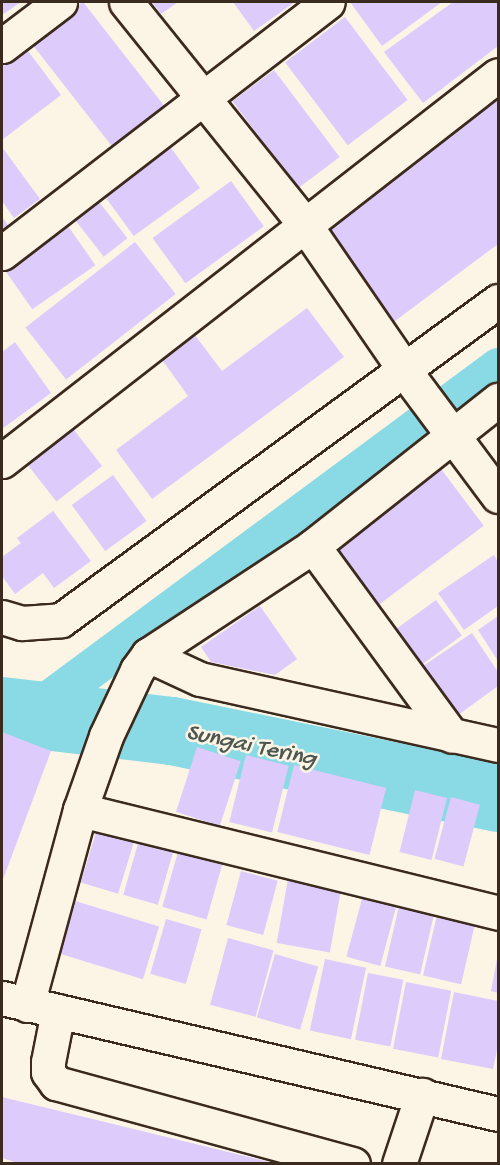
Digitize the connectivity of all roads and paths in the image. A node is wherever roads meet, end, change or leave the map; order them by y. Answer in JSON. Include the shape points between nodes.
{"nodes":[{"id":1,"x":60,"y":2,"type":"edge"},
{"id":2,"x":126,"y":2,"type":"edge"},
{"id":3,"x":328,"y":2,"type":"edge"},
{"id":4,"x":2,"y":46,"type":"edge"},
{"id":5,"x":498,"y":75,"type":"edge"},
{"id":6,"x":205,"y":97,"type":"junction"},
{"id":7,"x":305,"y":225,"type":"junction"},
{"id":8,"x":2,"y":253,"type":"edge"},
{"id":9,"x":498,"y":301,"type":"edge"},
{"id":10,"x":407,"y":374,"type":"junction"},
{"id":11,"x":498,"y":400,"type":"edge"},
{"id":12,"x":450,"y":432,"type":"junction"},
{"id":13,"x":2,"y":461,"type":"edge"},
{"id":14,"x":498,"y":496,"type":"edge"},
{"id":15,"x":313,"y":546,"type":"junction"},
{"id":16,"x":2,"y":617,"type":"edge"},
{"id":17,"x":143,"y":662,"type":"junction"},
{"id":18,"x":452,"y":736,"type":"junction"},
{"id":19,"x":498,"y":745,"type":"edge"},
{"id":20,"x":80,"y":810,"type":"junction"},
{"id":21,"x":498,"y":913,"type":"edge"},
{"id":22,"x":29,"y":1004,"type":"edge"},
{"id":23,"x":422,"y":1095,"type":"junction"},
{"id":24,"x":498,"y":1114,"type":"edge"},
{"id":25,"x":353,"y":1164,"type":"edge"},
{"id":26,"x":399,"y":1164,"type":"edge"}],
"edges":[{"from":1,"to":4,"type":"street"},
{"from":2,"to":6,"type":"street"},
{"from":3,"to":6,"type":"street"},
{"from":5,"to":7,"type":"street"},
{"from":6,"to":7,"type":"street"},
{"from":6,"to":8,"type":"street"},
{"from":7,"to":10,"type":"street"},
{"from":7,"to":13,"type":"street"},
{"from":9,"to":10,"type":"street"},
{"from":10,"to":12,"type":"street"},
{"from":10,"to":16,"type":"street","via":[[61,620],[22,623]]},
{"from":11,"to":12,"type":"street"},
{"from":12,"to":14,"type":"street"},
{"from":12,"to":15,"type":"street"},
{"from":15,"to":17,"type":"street"},
{"from":15,"to":18,"type":"street"},
{"from":17,"to":18,"type":"street","via":[[200,679]]},
{"from":17,"to":20,"type":"street","via":[[106,736]]},
{"from":18,"to":19,"type":"street"},
{"from":20,"to":21,"type":"street"},
{"from":20,"to":22,"type":"street"},
{"from":22,"to":23,"type":"street"},
{"from":22,"to":25,"type":"street","via":[[48,1072],[56,1083]]},
{"from":23,"to":24,"type":"street"},
{"from":23,"to":26,"type":"street"}]}
